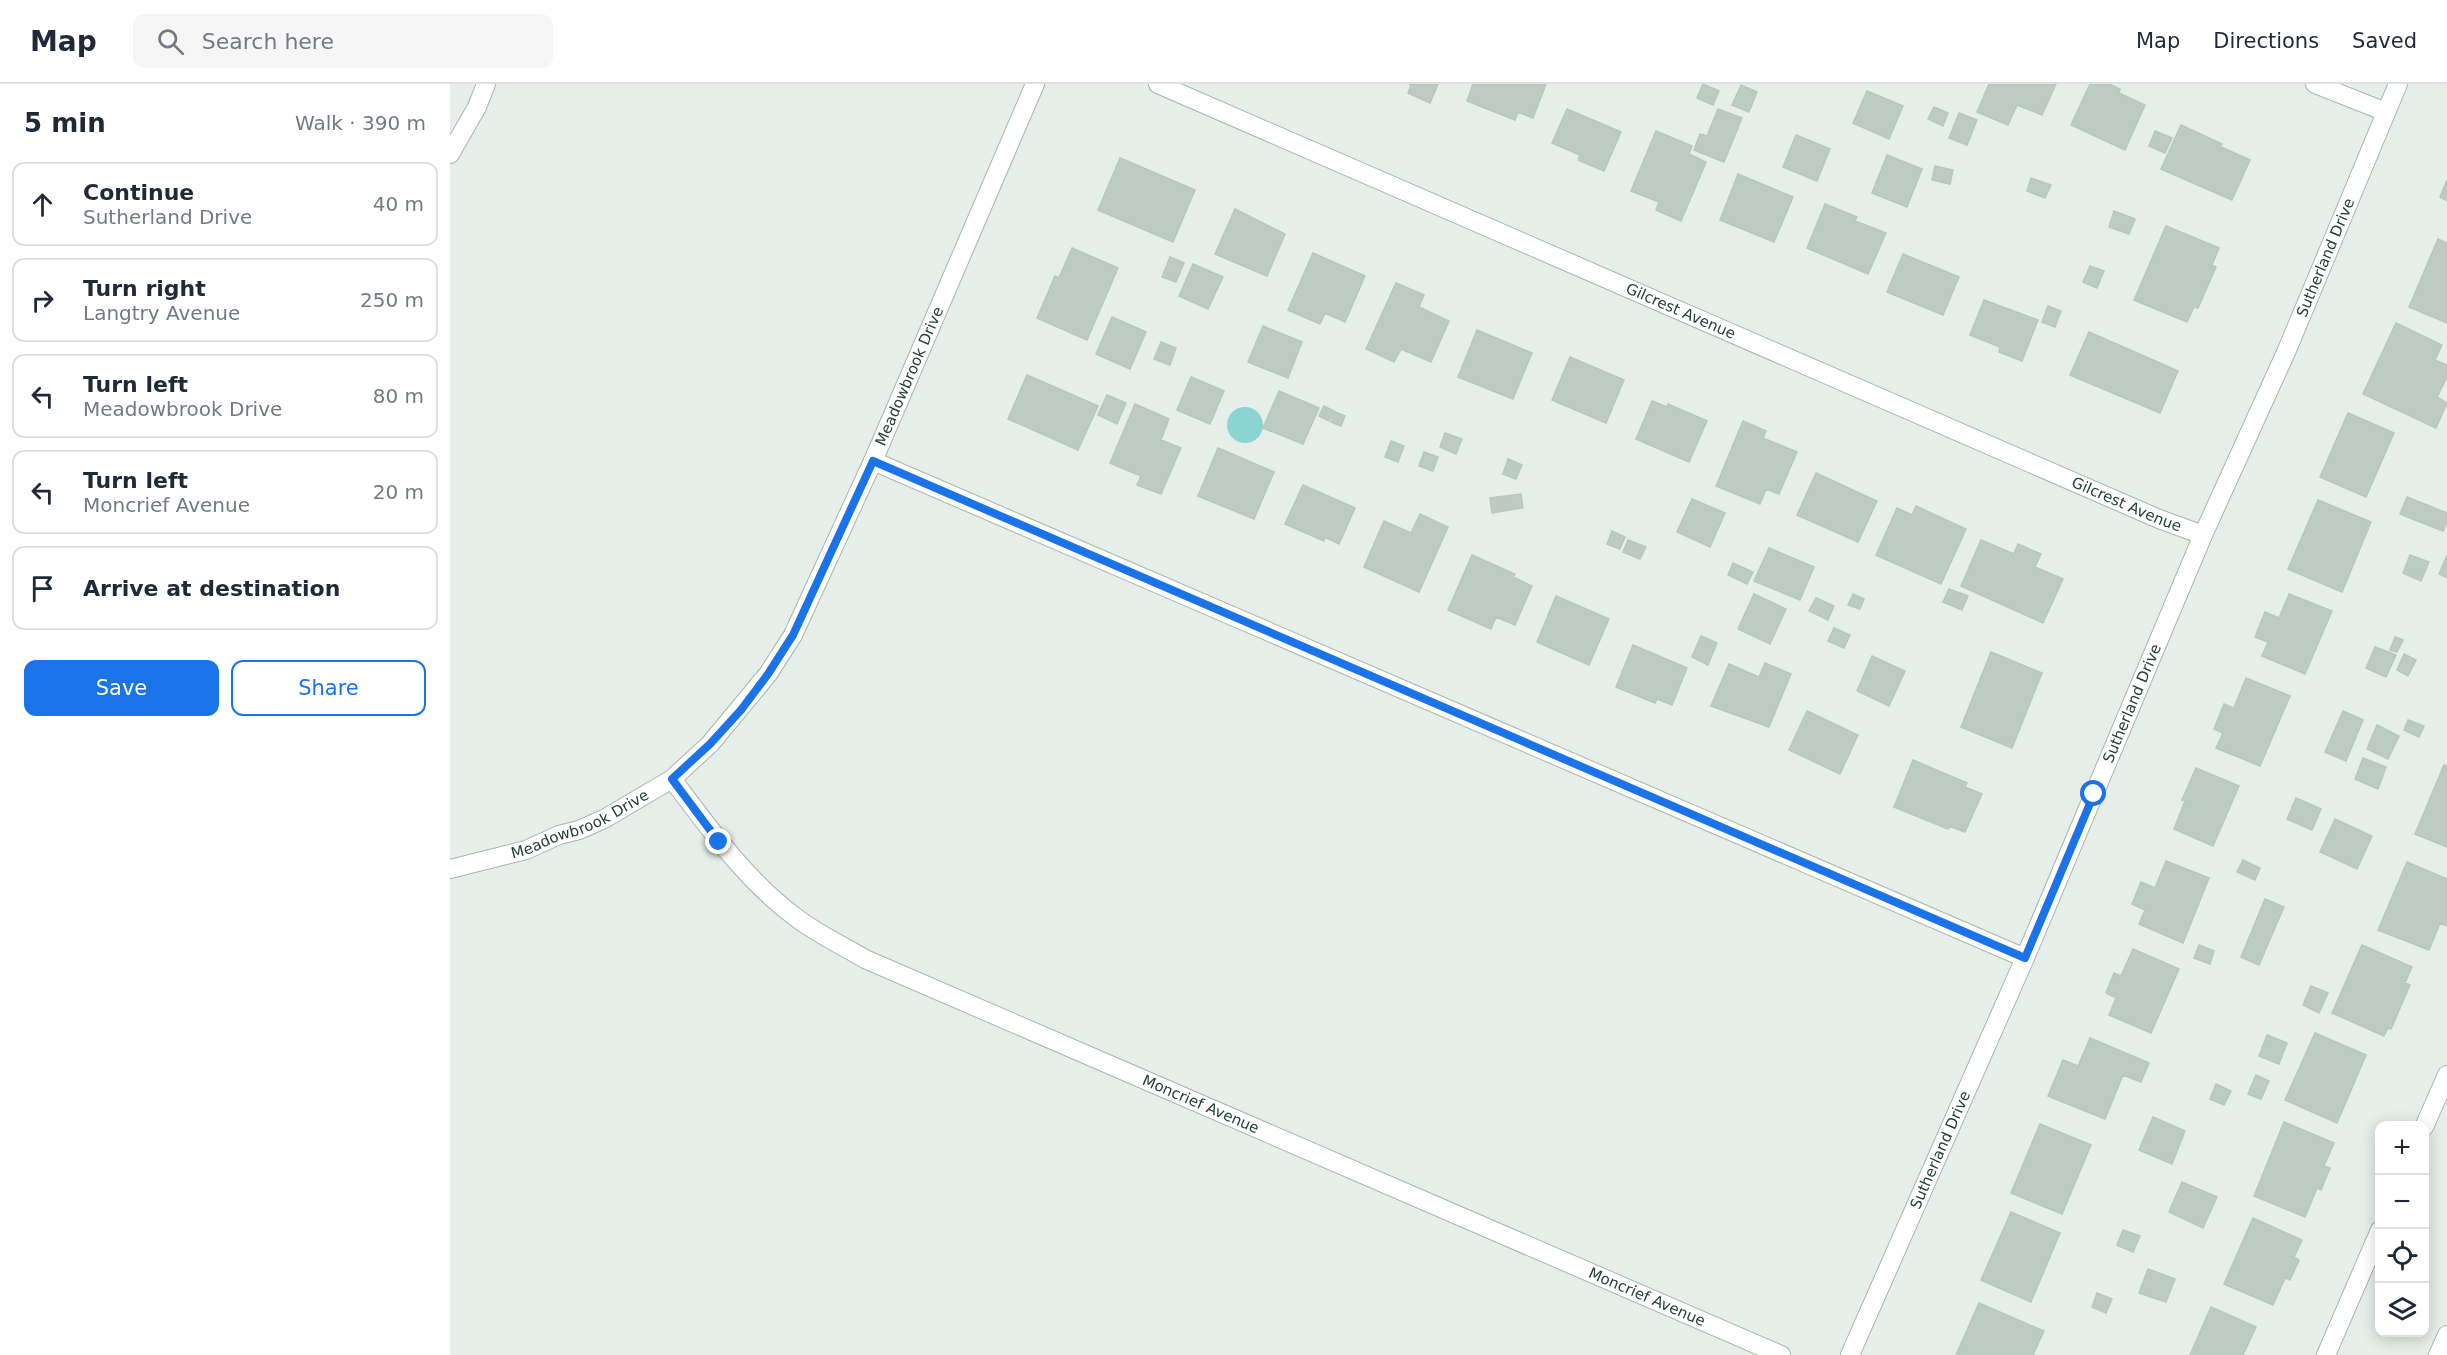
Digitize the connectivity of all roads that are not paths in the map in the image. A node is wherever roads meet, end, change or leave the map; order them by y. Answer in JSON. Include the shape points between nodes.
{"nodes":[{"id":1,"x":486,"y":84,"type":"edge"},
{"id":2,"x":1035,"y":84,"type":"edge"},
{"id":3,"x":1158,"y":84,"type":"edge"},
{"id":4,"x":2315,"y":84,"type":"edge"},
{"id":5,"x":2398,"y":84,"type":"edge"},
{"id":6,"x":2386,"y":112,"type":"junction"},
{"id":7,"x":450,"y":154,"type":"edge"},
{"id":8,"x":873,"y":461,"type":"junction"},
{"id":9,"x":2203,"y":535,"type":"junction"},
{"id":10,"x":672,"y":779,"type":"junction"},
{"id":11,"x":450,"y":869,"type":"edge"},
{"id":12,"x":2025,"y":958,"type":"junction"},
{"id":13,"x":2447,"y":1075,"type":"edge"},
{"id":14,"x":2427,"y":1121,"type":"edge"},
{"id":15,"x":2375,"y":1239,"type":"edge"},
{"id":16,"x":2447,"y":1335,"type":"edge"},
{"id":17,"x":1781,"y":1355,"type":"edge"},
{"id":18,"x":1850,"y":1355,"type":"edge"},
{"id":19,"x":2326,"y":1355,"type":"edge"},
{"id":20,"x":2438,"y":1355,"type":"edge"}],
"edges":[{"from":1,"to":7,"type":"street"},
{"from":2,"to":8,"type":"street","name":"Meadowbrook Drive"},
{"from":3,"to":9,"type":"street","name":"Gilcrest Avenue"},
{"from":4,"to":6,"type":"street"},
{"from":5,"to":6,"type":"street","name":"Sutherland Drive"},
{"from":6,"to":9,"type":"street","name":"Sutherland Drive","via":[[2284,357]]},
{"from":8,"to":10,"type":"street","name":"Meadowbrook Drive","via":[[793,635],[741,710]]},
{"from":8,"to":12,"type":"street"},
{"from":9,"to":12,"type":"street","name":"Sutherland Drive"},
{"from":10,"to":11,"type":"street","name":"Meadowbrook Drive","via":[[579,830],[526,850]]},
{"from":10,"to":17,"type":"street","name":"Moncrief Avenue","via":[[755,882],[798,919],[865,959]]},
{"from":12,"to":18,"type":"street","name":"Sutherland Drive"},
{"from":13,"to":14,"type":"street"},
{"from":15,"to":19,"type":"street"},
{"from":16,"to":20,"type":"street"}]}
